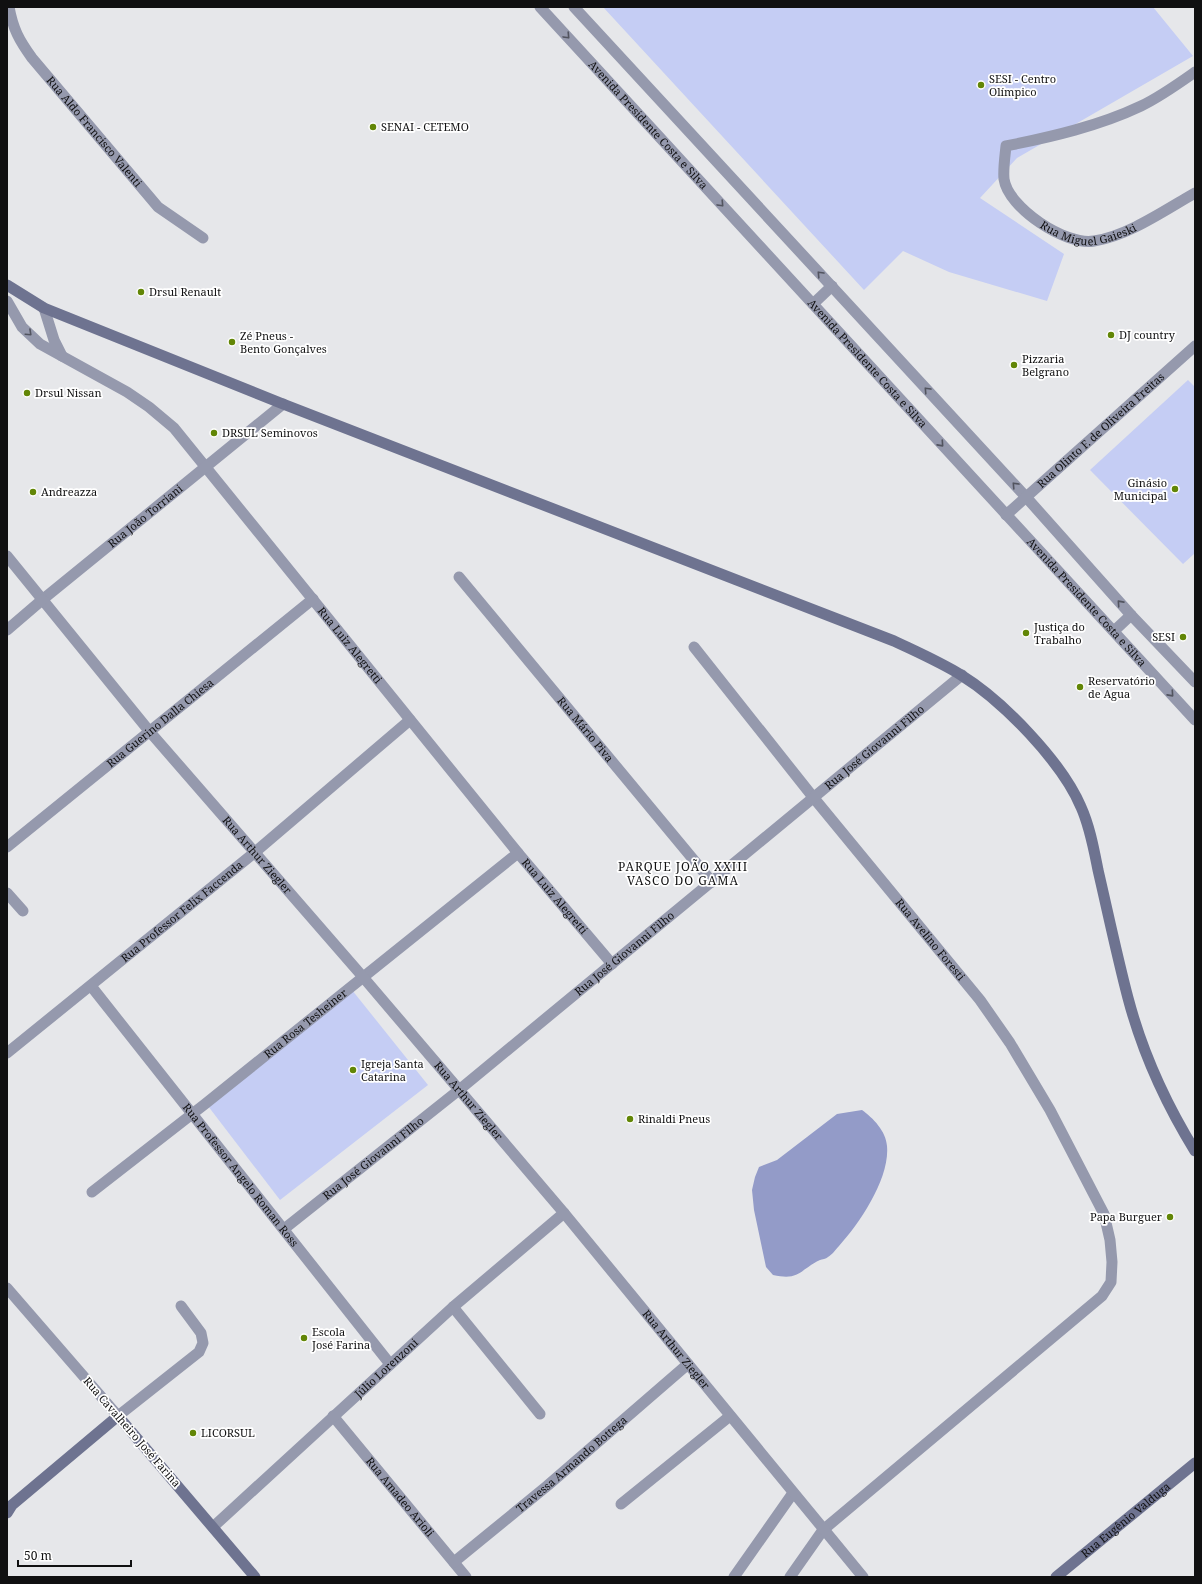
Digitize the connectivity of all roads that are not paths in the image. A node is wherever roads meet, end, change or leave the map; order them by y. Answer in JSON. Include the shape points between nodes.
{"nodes":[{"id":1,"x":9,"y":7,"type":"edge"},
{"id":2,"x":540,"y":7,"type":"edge"},
{"id":3,"x":574,"y":7,"type":"edge"},
{"id":4,"x":1195,"y":72,"type":"edge"},
{"id":5,"x":1195,"y":193,"type":"edge"},
{"id":6,"x":202,"y":238,"type":"dead end"},
{"id":7,"x":7,"y":285,"type":"edge"},
{"id":8,"x":832,"y":286,"type":"junction"},
{"id":9,"x":7,"y":301,"type":"edge"},
{"id":10,"x":813,"y":304,"type":"junction"},
{"id":11,"x":44,"y":308,"type":"junction"},
{"id":12,"x":1195,"y":346,"type":"edge"},
{"id":13,"x":62,"y":356,"type":"junction"},
{"id":14,"x":283,"y":404,"type":"junction"},
{"id":15,"x":206,"y":466,"type":"junction"},
{"id":16,"x":1026,"y":497,"type":"junction"},
{"id":17,"x":1006,"y":515,"type":"junction"},
{"id":18,"x":7,"y":556,"type":"edge"},
{"id":19,"x":458,"y":577,"type":"dead end"},
{"id":20,"x":42,"y":600,"type":"junction"},
{"id":21,"x":313,"y":600,"type":"junction"},
{"id":22,"x":1131,"y":615,"type":"junction"},
{"id":23,"x":7,"y":630,"type":"edge"},
{"id":24,"x":1114,"y":631,"type":"junction"},
{"id":25,"x":694,"y":648,"type":"dead end"},
{"id":26,"x":962,"y":675,"type":"junction"},
{"id":27,"x":1195,"y":682,"type":"edge"},
{"id":28,"x":410,"y":720,"type":"junction"},
{"id":29,"x":1195,"y":720,"type":"edge"},
{"id":30,"x":150,"y":732,"type":"junction"},
{"id":31,"x":813,"y":797,"type":"junction"},
{"id":32,"x":7,"y":847,"type":"edge"},
{"id":33,"x":254,"y":853,"type":"junction"},
{"id":34,"x":518,"y":853,"type":"junction"},
{"id":35,"x":712,"y":882,"type":"junction"},
{"id":36,"x":7,"y":893,"type":"edge"},
{"id":37,"x":23,"y":911,"type":"dead end"},
{"id":38,"x":612,"y":964,"type":"junction"},
{"id":39,"x":363,"y":977,"type":"junction"},
{"id":40,"x":91,"y":986,"type":"junction"},
{"id":41,"x":7,"y":1053,"type":"edge"},
{"id":42,"x":459,"y":1090,"type":"junction"},
{"id":43,"x":193,"y":1114,"type":"junction"},
{"id":44,"x":1178,"y":1122,"type":"junction"},
{"id":45,"x":1195,"y":1136,"type":"edge"},
{"id":46,"x":1195,"y":1151,"type":"edge"},
{"id":47,"x":92,"y":1192,"type":"dead end"},
{"id":48,"x":564,"y":1214,"type":"junction"},
{"id":49,"x":284,"y":1229,"type":"junction"},
{"id":50,"x":7,"y":1288,"type":"edge"},
{"id":51,"x":181,"y":1306,"type":"dead end"},
{"id":52,"x":453,"y":1308,"type":"junction"},
{"id":53,"x":390,"y":1364,"type":"junction"},
{"id":54,"x":688,"y":1364,"type":"junction"},
{"id":55,"x":540,"y":1414,"type":"dead end"},
{"id":56,"x":118,"y":1416,"type":"junction"},
{"id":57,"x":333,"y":1416,"type":"junction"},
{"id":58,"x":730,"y":1416,"type":"junction"},
{"id":59,"x":1195,"y":1463,"type":"edge"},
{"id":60,"x":793,"y":1493,"type":"junction"},
{"id":61,"x":621,"y":1504,"type":"dead end"},
{"id":62,"x":7,"y":1513,"type":"edge"},
{"id":63,"x":213,"y":1527,"type":"junction"},
{"id":64,"x":824,"y":1530,"type":"junction"},
{"id":65,"x":454,"y":1562,"type":"junction"},
{"id":66,"x":255,"y":1577,"type":"edge"},
{"id":67,"x":466,"y":1577,"type":"edge"},
{"id":68,"x":734,"y":1577,"type":"edge"},
{"id":69,"x":790,"y":1577,"type":"edge"},
{"id":70,"x":863,"y":1577,"type":"edge"},
{"id":71,"x":1056,"y":1577,"type":"edge"}],
"edges":[{"from":1,"to":6,"type":"street","name":"Rua Aldo Francisco Valenti","via":[[18,39],[32,58],[158,207]]},
{"from":2,"to":10,"type":"street","name":"Avenida Presidente Costa e Silva","one_way":true},
{"from":8,"to":3,"type":"street","one_way":true},
{"from":4,"to":5,"type":"street","name":"Rua Miguel Gaieski","via":[[1142,106],[1112,118],[1047,138],[1006,146],[1004,180],[1012,196],[1032,217],[1053,231],[1076,241],[1093,242],[1115,235]]},
{"from":7,"to":11,"type":"main road"},
{"from":8,"to":10,"type":"street"},
{"from":16,"to":8,"type":"street","one_way":true},
{"from":9,"to":13,"type":"street","name":"Rua Luiz Alegretti","one_way":true,"via":[[22,326],[40,344]]},
{"from":10,"to":17,"type":"street","name":"Avenida Presidente Costa e Silva","one_way":true},
{"from":11,"to":13,"type":"street"},
{"from":11,"to":14,"type":"main road"},
{"from":12,"to":16,"type":"street","name":"Rua Olinto F. de Oliveira Freitas"},
{"from":13,"to":15,"type":"street","name":"Rua Luiz Alegretti","via":[[149,407],[174,428]]},
{"from":14,"to":15,"type":"street","name":"Rua João Torriani"},
{"from":14,"to":26,"type":"main road","via":[[894,641]]},
{"from":15,"to":20,"type":"street","name":"Rua João Torriani"},
{"from":15,"to":21,"type":"street","name":"Rua Luiz Alegretti"},
{"from":16,"to":17,"type":"street","name":"Rua Olinto F. de Oliveira Freitas"},
{"from":22,"to":16,"type":"street","one_way":true},
{"from":17,"to":24,"type":"street","name":"Avenida Presidente Costa e Silva"},
{"from":18,"to":20,"type":"street","name":"Rua Arthur Ziegler"},
{"from":19,"to":35,"type":"street","name":"Rua Mário Piva"},
{"from":20,"to":23,"type":"street","name":"Rua João Torriani"},
{"from":20,"to":30,"type":"street","name":"Rua Arthur Ziegler"},
{"from":21,"to":28,"type":"street","name":"Rua Luiz Alegretti"},
{"from":21,"to":30,"type":"street","name":"Rua Guerino Dalla Chiesa"},
{"from":22,"to":24,"type":"street"},
{"from":22,"to":27,"type":"street"},
{"from":24,"to":29,"type":"street","name":"Avenida Presidente Costa e Silva","one_way":true},
{"from":25,"to":31,"type":"street","name":"Rua Avelino Foresti"},
{"from":26,"to":31,"type":"street","name":"Rua José Giovanni Filho"},
{"from":26,"to":44,"type":"main road","via":[[994,700],[1051,759],[1066,779],[1081,808],[1093,847],[1128,998],[1146,1053]]},
{"from":28,"to":33,"type":"street","name":"Rua Professor Felix Faccenda"},
{"from":28,"to":34,"type":"street","name":"Rua Luiz Alegretti"},
{"from":30,"to":32,"type":"street","name":"Rua Guerino Dalla Chiesa"},
{"from":30,"to":33,"type":"street","name":"Rua Arthur Ziegler"},
{"from":31,"to":35,"type":"street","name":"Rua José Giovanni Filho"},
{"from":31,"to":64,"type":"street","name":"Rua Avelino Foresti","via":[[980,1000],[1010,1043],[1050,1110],[1104,1214],[1112,1262],[1111,1282],[1102,1296]]},
{"from":33,"to":39,"type":"street","name":"Rua Arthur Ziegler"},
{"from":33,"to":40,"type":"street","name":"Rua Professor Felix Faccenda"},
{"from":34,"to":38,"type":"street","name":"Rua Luiz Alegretti"},
{"from":34,"to":39,"type":"street","name":"Rua Rosa Tesheiner"},
{"from":35,"to":38,"type":"street","name":"Rua José Giovanni Filho"},
{"from":36,"to":37,"type":"street"},
{"from":38,"to":42,"type":"street","name":"Rua José Giovanni Filho"},
{"from":39,"to":42,"type":"street","name":"Rua Arthur Ziegler"},
{"from":39,"to":43,"type":"street","name":"Rua Rosa Tesheiner"},
{"from":40,"to":41,"type":"street","name":"Rua Professor Felix Faccenda"},
{"from":40,"to":43,"type":"street","name":"Rua Professor Angelo Roman Ross"},
{"from":42,"to":48,"type":"street","name":"Rua Arthur Ziegler"},
{"from":42,"to":49,"type":"street","name":"Rua José Giovanni Filho"},
{"from":43,"to":47,"type":"street","name":"Rua Rosa Tesheiner"},
{"from":43,"to":49,"type":"street","name":"Rua Professor Angelo Roman Ross"},
{"from":44,"to":45,"type":"main road"},
{"from":44,"to":46,"type":"main road"},
{"from":48,"to":52,"type":"street","name":"Júlio Lorenzoni"},
{"from":48,"to":54,"type":"street","name":"Rua Arthur Ziegler"},
{"from":49,"to":53,"type":"street","name":"Rua Professor Angelo Roman Ross"},
{"from":50,"to":56,"type":"street","name":"Rua Cavalheiro José Farina"},
{"from":51,"to":56,"type":"street","via":[[201,1333],[203,1343],[199,1352]]},
{"from":52,"to":53,"type":"street","name":"Júlio Lorenzoni"},
{"from":52,"to":55,"type":"street"},
{"from":53,"to":57,"type":"street","name":"Júlio Lorenzoni"},
{"from":54,"to":58,"type":"street","name":"Rua Arthur Ziegler"},
{"from":54,"to":65,"type":"street","name":"Travessa Armando Bottega","via":[[547,1486]]},
{"from":56,"to":62,"type":"main road","via":[[12,1505]]},
{"from":56,"to":63,"type":"main road","name":"Rua Cavalheiro José Farina"},
{"from":57,"to":63,"type":"street","name":"Júlio Lorenzoni"},
{"from":57,"to":65,"type":"street","name":"Rua Amadeo Arioli"},
{"from":58,"to":60,"type":"street","name":"Rua Arthur Ziegler"},
{"from":58,"to":61,"type":"street"},
{"from":59,"to":71,"type":"main road","name":"Rua Eugênio Valduga"},
{"from":60,"to":64,"type":"street","name":"Rua Arthur Ziegler"},
{"from":60,"to":68,"type":"street"},
{"from":63,"to":66,"type":"main road","name":"Rua Cavalheiro José Farina"},
{"from":64,"to":69,"type":"street","name":"Rua Avelino Foresti"},
{"from":64,"to":70,"type":"street","name":"Rua Arthur Ziegler"},
{"from":65,"to":67,"type":"street","name":"Rua Amadeo Arioli"}]}
